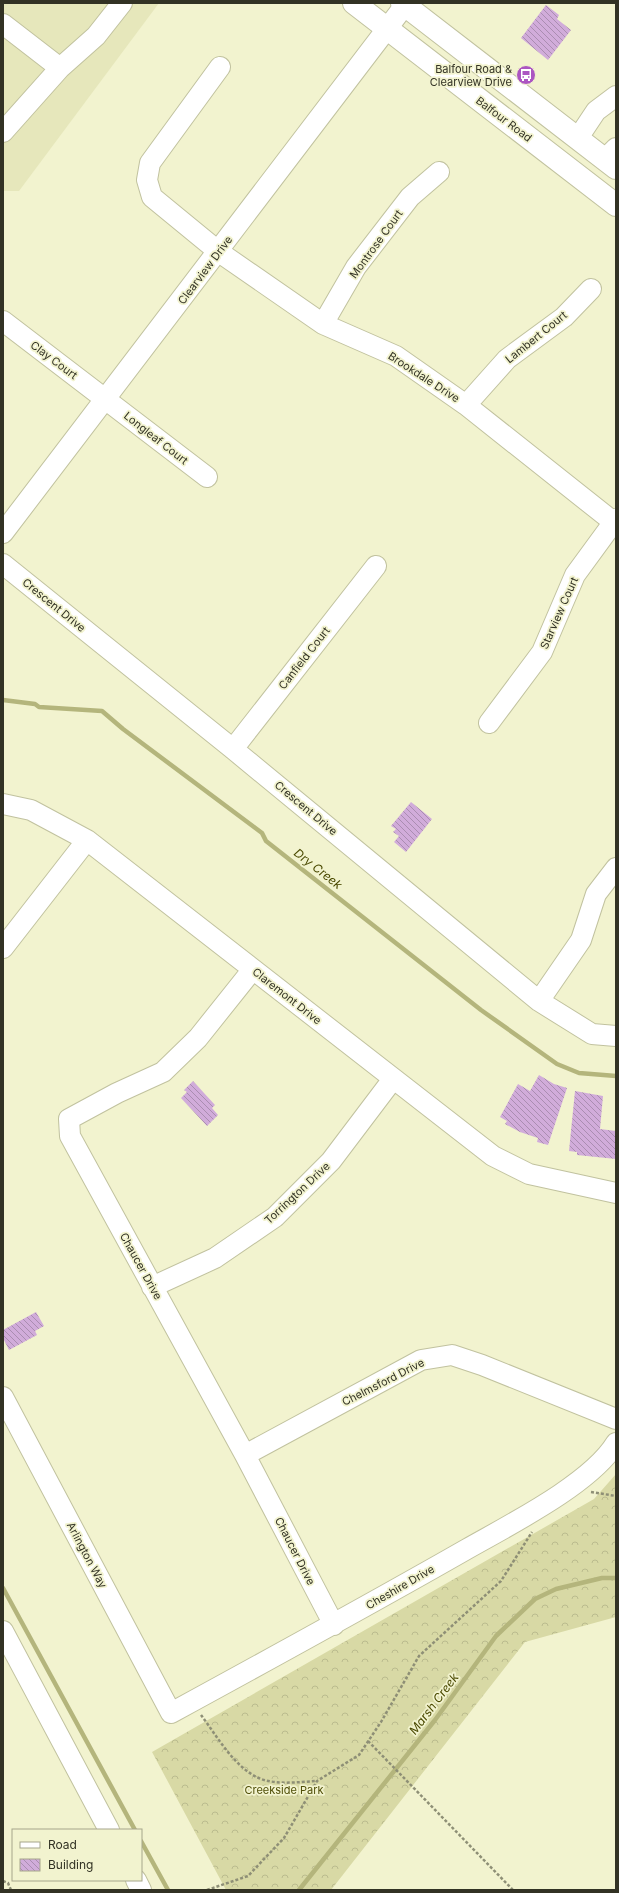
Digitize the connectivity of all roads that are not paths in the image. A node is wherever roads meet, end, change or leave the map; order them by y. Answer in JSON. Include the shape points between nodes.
{"nodes":[{"id":1,"x":122,"y":3,"type":"edge"},
{"id":2,"x":354,"y":3,"type":"edge"},
{"id":3,"x":403,"y":4,"type":"edge"},
{"id":4,"x":3,"y":24,"type":"edge"},
{"id":5,"x":386,"y":28,"type":"junction"},
{"id":6,"x":220,"y":67,"type":"dead end"},
{"id":7,"x":60,"y":68,"type":"junction"},
{"id":8,"x":616,"y":96,"type":"edge"},
{"id":9,"x":3,"y":132,"type":"edge"},
{"id":10,"x":578,"y":138,"type":"junction"},
{"id":11,"x":612,"y":158,"type":"edge"},
{"id":12,"x":439,"y":172,"type":"dead end"},
{"id":13,"x":616,"y":205,"type":"edge"},
{"id":14,"x":219,"y":252,"type":"junction"},
{"id":15,"x":591,"y":288,"type":"dead end"},
{"id":16,"x":3,"y":321,"type":"edge"},
{"id":17,"x":323,"y":324,"type":"junction"},
{"id":18,"x":106,"y":398,"type":"junction"},
{"id":19,"x":466,"y":405,"type":"junction"},
{"id":20,"x":207,"y":477,"type":"dead end"},
{"id":21,"x":615,"y":522,"type":"edge"},
{"id":22,"x":3,"y":533,"type":"edge"},
{"id":23,"x":3,"y":564,"type":"edge"},
{"id":24,"x":376,"y":566,"type":"dead end"},
{"id":25,"x":489,"y":723,"type":"dead end"},
{"id":26,"x":233,"y":749,"type":"junction"},
{"id":27,"x":3,"y":804,"type":"edge"},
{"id":28,"x":87,"y":840,"type":"junction"},
{"id":29,"x":616,"y":868,"type":"edge"},
{"id":30,"x":3,"y":948,"type":"edge"},
{"id":31,"x":253,"y":969,"type":"junction"},
{"id":32,"x":539,"y":1001,"type":"junction"},
{"id":33,"x":616,"y":1036,"type":"edge"},
{"id":34,"x":393,"y":1079,"type":"junction"},
{"id":35,"x":616,"y":1193,"type":"edge"},
{"id":36,"x":152,"y":1287,"type":"junction"},
{"id":37,"x":3,"y":1397,"type":"edge"},
{"id":38,"x":616,"y":1419,"type":"edge"},
{"id":39,"x":616,"y":1444,"type":"edge"},
{"id":40,"x":245,"y":1455,"type":"junction"},
{"id":41,"x":334,"y":1625,"type":"junction"},
{"id":42,"x":3,"y":1631,"type":"edge"},
{"id":43,"x":171,"y":1713,"type":"joint"},
{"id":44,"x":108,"y":1829,"type":"edge"},
{"id":45,"x":136,"y":1881,"type":"edge"},
{"id":46,"x":141,"y":1890,"type":"edge"}],
"edges":[{"from":1,"to":7,"type":"street","via":[[96,36]]},
{"from":2,"to":5,"type":"main road","name":"Balfour Road"},
{"from":3,"to":5,"type":"street","name":"Clearview Drive"},
{"from":3,"to":10,"type":"main road"},
{"from":4,"to":7,"type":"street"},
{"from":5,"to":13,"type":"main road","name":"Balfour Road"},
{"from":5,"to":14,"type":"street","name":"Clearview Drive"},
{"from":6,"to":14,"type":"street","name":"Brookdale Drive","via":[[150,163],[147,180],[152,198]]},
{"from":7,"to":9,"type":"street"},
{"from":8,"to":10,"type":"street","via":[[596,111]]},
{"from":10,"to":11,"type":"main road"},
{"from":12,"to":17,"type":"street","name":"Montrose Court","via":[[410,198],[356,267]]},
{"from":14,"to":17,"type":"street","name":"Brookdale Drive"},
{"from":14,"to":18,"type":"street","name":"Clearview Drive"},
{"from":15,"to":19,"type":"street","name":"Lambert Court","via":[[564,317],[507,359]]},
{"from":16,"to":18,"type":"street","name":"Clay Court"},
{"from":17,"to":19,"type":"street","name":"Brookdale Drive","via":[[396,356]]},
{"from":18,"to":20,"type":"street","name":"Longleaf Court"},
{"from":18,"to":22,"type":"street","name":"Clearview Drive"},
{"from":19,"to":21,"type":"street","name":"Brookdale Drive"},
{"from":21,"to":25,"type":"street","name":"Starview Court","via":[[575,575],[542,652]]},
{"from":23,"to":26,"type":"street","name":"Crescent Drive"},
{"from":24,"to":26,"type":"street","name":"Canfield Court"},
{"from":26,"to":32,"type":"street","name":"Crescent Drive"},
{"from":27,"to":28,"type":"street","name":"Claremont Drive","via":[[31,810]]},
{"from":28,"to":30,"type":"street"},
{"from":28,"to":31,"type":"street","name":"Claremont Drive"},
{"from":29,"to":32,"type":"street","via":[[596,894],[581,940]]},
{"from":31,"to":34,"type":"street","name":"Claremont Drive"},
{"from":31,"to":36,"type":"street","name":"Chaucer Drive","via":[[198,1038],[164,1072],[117,1092],[69,1119],[70,1136]]},
{"from":32,"to":33,"type":"street","name":"Crescent Drive","via":[[592,1034]]},
{"from":34,"to":35,"type":"street","name":"Claremont Drive","via":[[492,1156],[529,1174]]},
{"from":34,"to":36,"type":"street","name":"Torrington Drive","via":[[331,1161],[275,1217],[215,1258]]},
{"from":36,"to":40,"type":"street","name":"Chaucer Drive"},
{"from":37,"to":43,"type":"street","name":"Arlington Way"},
{"from":38,"to":40,"type":"street","name":"Chelmsford Drive","via":[[482,1364],[452,1356],[421,1360]]},
{"from":39,"to":41,"type":"street","name":"Cheshire Drive","via":[[580,1480],[536,1509]]},
{"from":40,"to":41,"type":"street","name":"Chaucer Drive"},
{"from":41,"to":43,"type":"street","name":"Cheshire Drive"},
{"from":42,"to":44,"type":"street"},
{"from":45,"to":46,"type":"street"}]}
